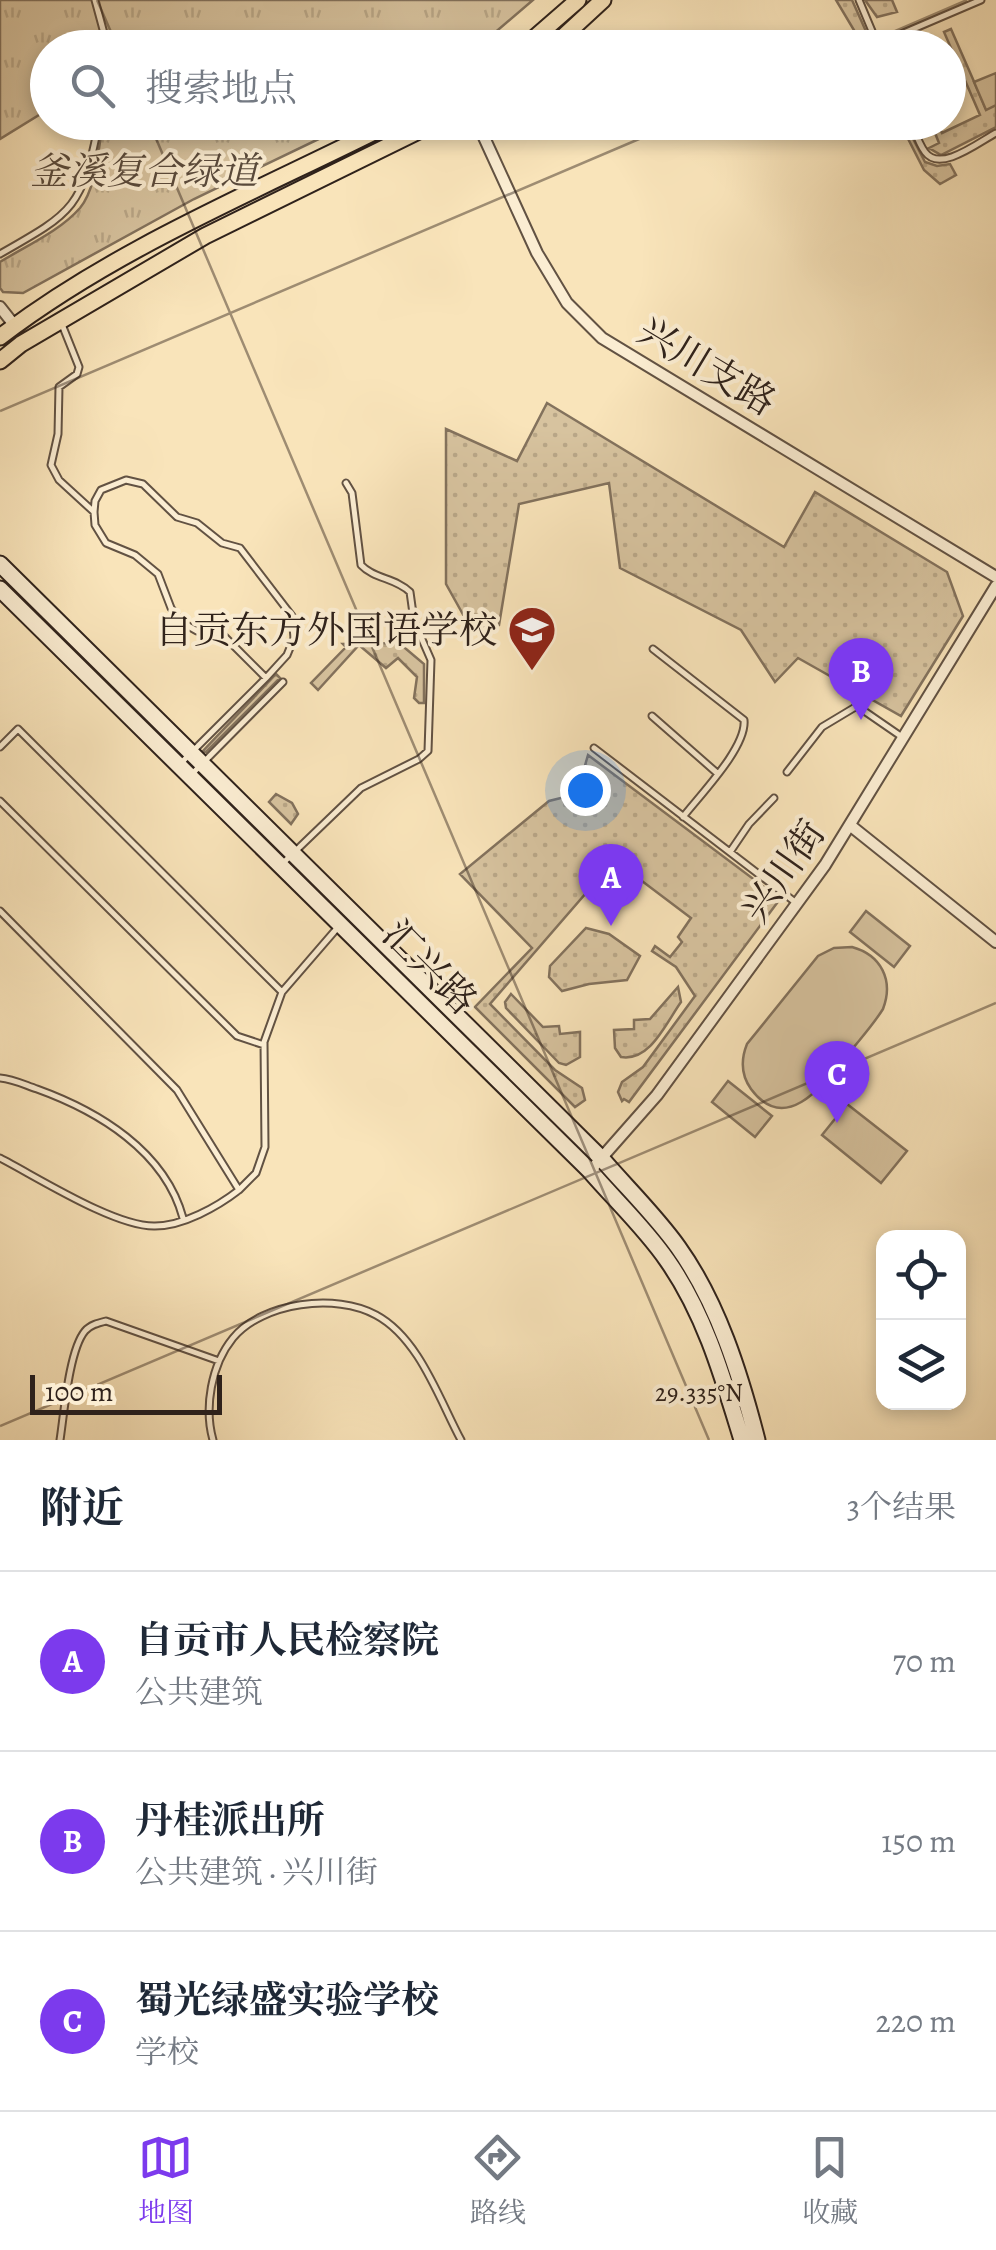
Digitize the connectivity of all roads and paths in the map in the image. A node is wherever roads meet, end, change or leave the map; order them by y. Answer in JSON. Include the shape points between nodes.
{"nodes":[{"id":1,"x":95,"y":0,"type":"edge"},
{"id":2,"x":578,"y":0,"type":"edge"},
{"id":3,"x":603,"y":0,"type":"edge"},
{"id":4,"x":859,"y":0,"type":"edge"},
{"id":5,"x":981,"y":0,"type":"edge"},
{"id":6,"x":103,"y":30,"type":"edge"},
{"id":7,"x":544,"y":30,"type":"edge"},
{"id":8,"x":570,"y":30,"type":"edge"},
{"id":9,"x":872,"y":30,"type":"edge"},
{"id":10,"x":914,"y":30,"type":"edge"},
{"id":11,"x":996,"y":134,"type":"edge"},
{"id":12,"x":96,"y":140,"type":"edge"},
{"id":13,"x":356,"y":140,"type":"edge"},
{"id":14,"x":400,"y":140,"type":"edge"},
{"id":15,"x":485,"y":140,"type":"edge"},
{"id":16,"x":920,"y":140,"type":"edge"},
{"id":17,"x":0,"y":254,"type":"edge"},
{"id":18,"x":0,"y":306,"type":"edge"},
{"id":19,"x":61,"y":320,"type":"junction"},
{"id":20,"x":15,"y":326,"type":"junction"},
{"id":21,"x":0,"y":337,"type":"edge"},
{"id":22,"x":0,"y":361,"type":"edge"},
{"id":23,"x":346,"y":483,"type":"dead end"},
{"id":24,"x":94,"y":512,"type":"junction"},
{"id":25,"x":0,"y":564,"type":"edge"},
{"id":26,"x":996,"y":576,"type":"edge"},
{"id":27,"x":996,"y":586,"type":"edge"},
{"id":28,"x":0,"y":589,"type":"edge"},
{"id":29,"x":653,"y":649,"type":"dead end"},
{"id":30,"x":266,"y":678,"type":"junction"},
{"id":31,"x":284,"y":682,"type":"dead end"},
{"id":32,"x":652,"y":716,"type":"dead end"},
{"id":33,"x":904,"y":738,"type":"junction"},
{"id":34,"x":0,"y":747,"type":"edge"},
{"id":35,"x":594,"y":748,"type":"dead end"},
{"id":36,"x":196,"y":758,"type":"junction"},
{"id":37,"x":184,"y":771,"type":"junction"},
{"id":38,"x":787,"y":772,"type":"dead end"},
{"id":39,"x":718,"y":773,"type":"junction"},
{"id":40,"x":774,"y":798,"type":"dead end"},
{"id":41,"x":0,"y":802,"type":"edge"},
{"id":42,"x":684,"y":816,"type":"junction"},
{"id":43,"x":851,"y":826,"type":"junction"},
{"id":44,"x":730,"y":852,"type":"junction"},
{"id":45,"x":287,"y":860,"type":"junction"},
{"id":46,"x":797,"y":904,"type":"junction"},
{"id":47,"x":0,"y":911,"type":"edge"},
{"id":48,"x":340,"y":925,"type":"junction"},
{"id":49,"x":996,"y":942,"type":"edge"},
{"id":50,"x":282,"y":992,"type":"junction"},
{"id":51,"x":264,"y":1045,"type":"junction"},
{"id":52,"x":0,"y":1078,"type":"edge"},
{"id":53,"x":0,"y":1158,"type":"edge"},
{"id":54,"x":596,"y":1165,"type":"junction"},
{"id":55,"x":239,"y":1190,"type":"junction"},
{"id":56,"x":184,"y":1219,"type":"junction"},
{"id":57,"x":219,"y":1361,"type":"junction"},
{"id":58,"x":60,"y":1440,"type":"edge"},
{"id":59,"x":213,"y":1440,"type":"edge"},
{"id":60,"x":462,"y":1440,"type":"edge"},
{"id":61,"x":742,"y":1440,"type":"edge"},
{"id":62,"x":757,"y":1440,"type":"edge"}],
"edges":[{"from":1,"to":6,"type":"lane"},
{"from":2,"to":7,"type":"main road"},
{"from":3,"to":8,"type":"main road"},
{"from":4,"to":9,"type":"lane"},
{"from":5,"to":10,"type":"lane"},
{"from":11,"to":16,"type":"lane","via":[[937,160]]},
{"from":12,"to":17,"type":"lane","via":[[75,202]]},
{"from":13,"to":20,"type":"main road","via":[[200,215]]},
{"from":14,"to":19,"type":"main road","via":[[205,236]]},
{"from":15,"to":26,"type":"street","name":"兴川支路","via":[[537,253],[568,304],[602,338]]},
{"from":18,"to":20,"type":"street"},
{"from":19,"to":22,"type":"main road"},
{"from":19,"to":24,"type":"lane","via":[[79,367],[59,387],[51,465]]},
{"from":20,"to":21,"type":"main road"},
{"from":23,"to":45,"type":"lane","via":[[364,569],[410,592],[431,660],[430,745],[426,755],[352,796]]},
{"from":24,"to":30,"type":"lane","via":[[106,543],[136,555],[158,574],[181,622],[222,634]]},
{"from":24,"to":30,"type":"lane","via":[[101,490],[126,480],[143,484],[177,516],[240,548],[288,608],[294,626],[287,655]]},
{"from":25,"to":36,"type":"main road"},
{"from":27,"to":33,"type":"street","name":"兴川街"},
{"from":28,"to":37,"type":"main road","name":"汇兴路"},
{"from":29,"to":39,"type":"lane","via":[[744,720]]},
{"from":30,"to":36,"type":"lane"},
{"from":31,"to":36,"type":"lane"},
{"from":32,"to":39,"type":"lane"},
{"from":33,"to":38,"type":"lane","via":[[858,706],[822,727]]},
{"from":33,"to":43,"type":"street","name":"兴川街"},
{"from":34,"to":50,"type":"lane","via":[[18,729]]},
{"from":35,"to":42,"type":"lane"},
{"from":36,"to":37,"type":"lane"},
{"from":36,"to":37,"type":"lane"},
{"from":36,"to":45,"type":"main road"},
{"from":37,"to":45,"type":"main road","name":"汇兴路"},
{"from":39,"to":42,"type":"lane"},
{"from":40,"to":44,"type":"lane"},
{"from":41,"to":51,"type":"lane","via":[[237,1036]]},
{"from":42,"to":44,"type":"lane"},
{"from":43,"to":46,"type":"street","name":"兴川街"},
{"from":43,"to":49,"type":"street"},
{"from":44,"to":46,"type":"lane"},
{"from":45,"to":48,"type":"main road","name":"汇兴路"},
{"from":45,"to":54,"type":"main road"},
{"from":46,"to":54,"type":"street","name":"兴川街","via":[[657,1094]]},
{"from":47,"to":55,"type":"lane","via":[[176,1090]]},
{"from":48,"to":50,"type":"lane"},
{"from":48,"to":54,"type":"main road","name":"汇兴路"},
{"from":50,"to":51,"type":"lane"},
{"from":51,"to":55,"type":"lane","via":[[264,1147],[256,1173]]},
{"from":52,"to":56,"type":"lane","via":[[104,1118],[164,1179]]},
{"from":53,"to":56,"type":"lane","via":[[130,1222],[156,1226]]},
{"from":54,"to":61,"type":"main road","name":"汇兴路","via":[[692,1300]]},
{"from":54,"to":62,"type":"main road","via":[[678,1247],[706,1294]]},
{"from":55,"to":56,"type":"lane"},
{"from":57,"to":58,"type":"lane","via":[[106,1320],[95,1324],[76,1351]]},
{"from":57,"to":59,"type":"lane","via":[[208,1422]]},
{"from":57,"to":60,"type":"lane","via":[[234,1336],[256,1321],[314,1302],[348,1304],[399,1334]]}]}
